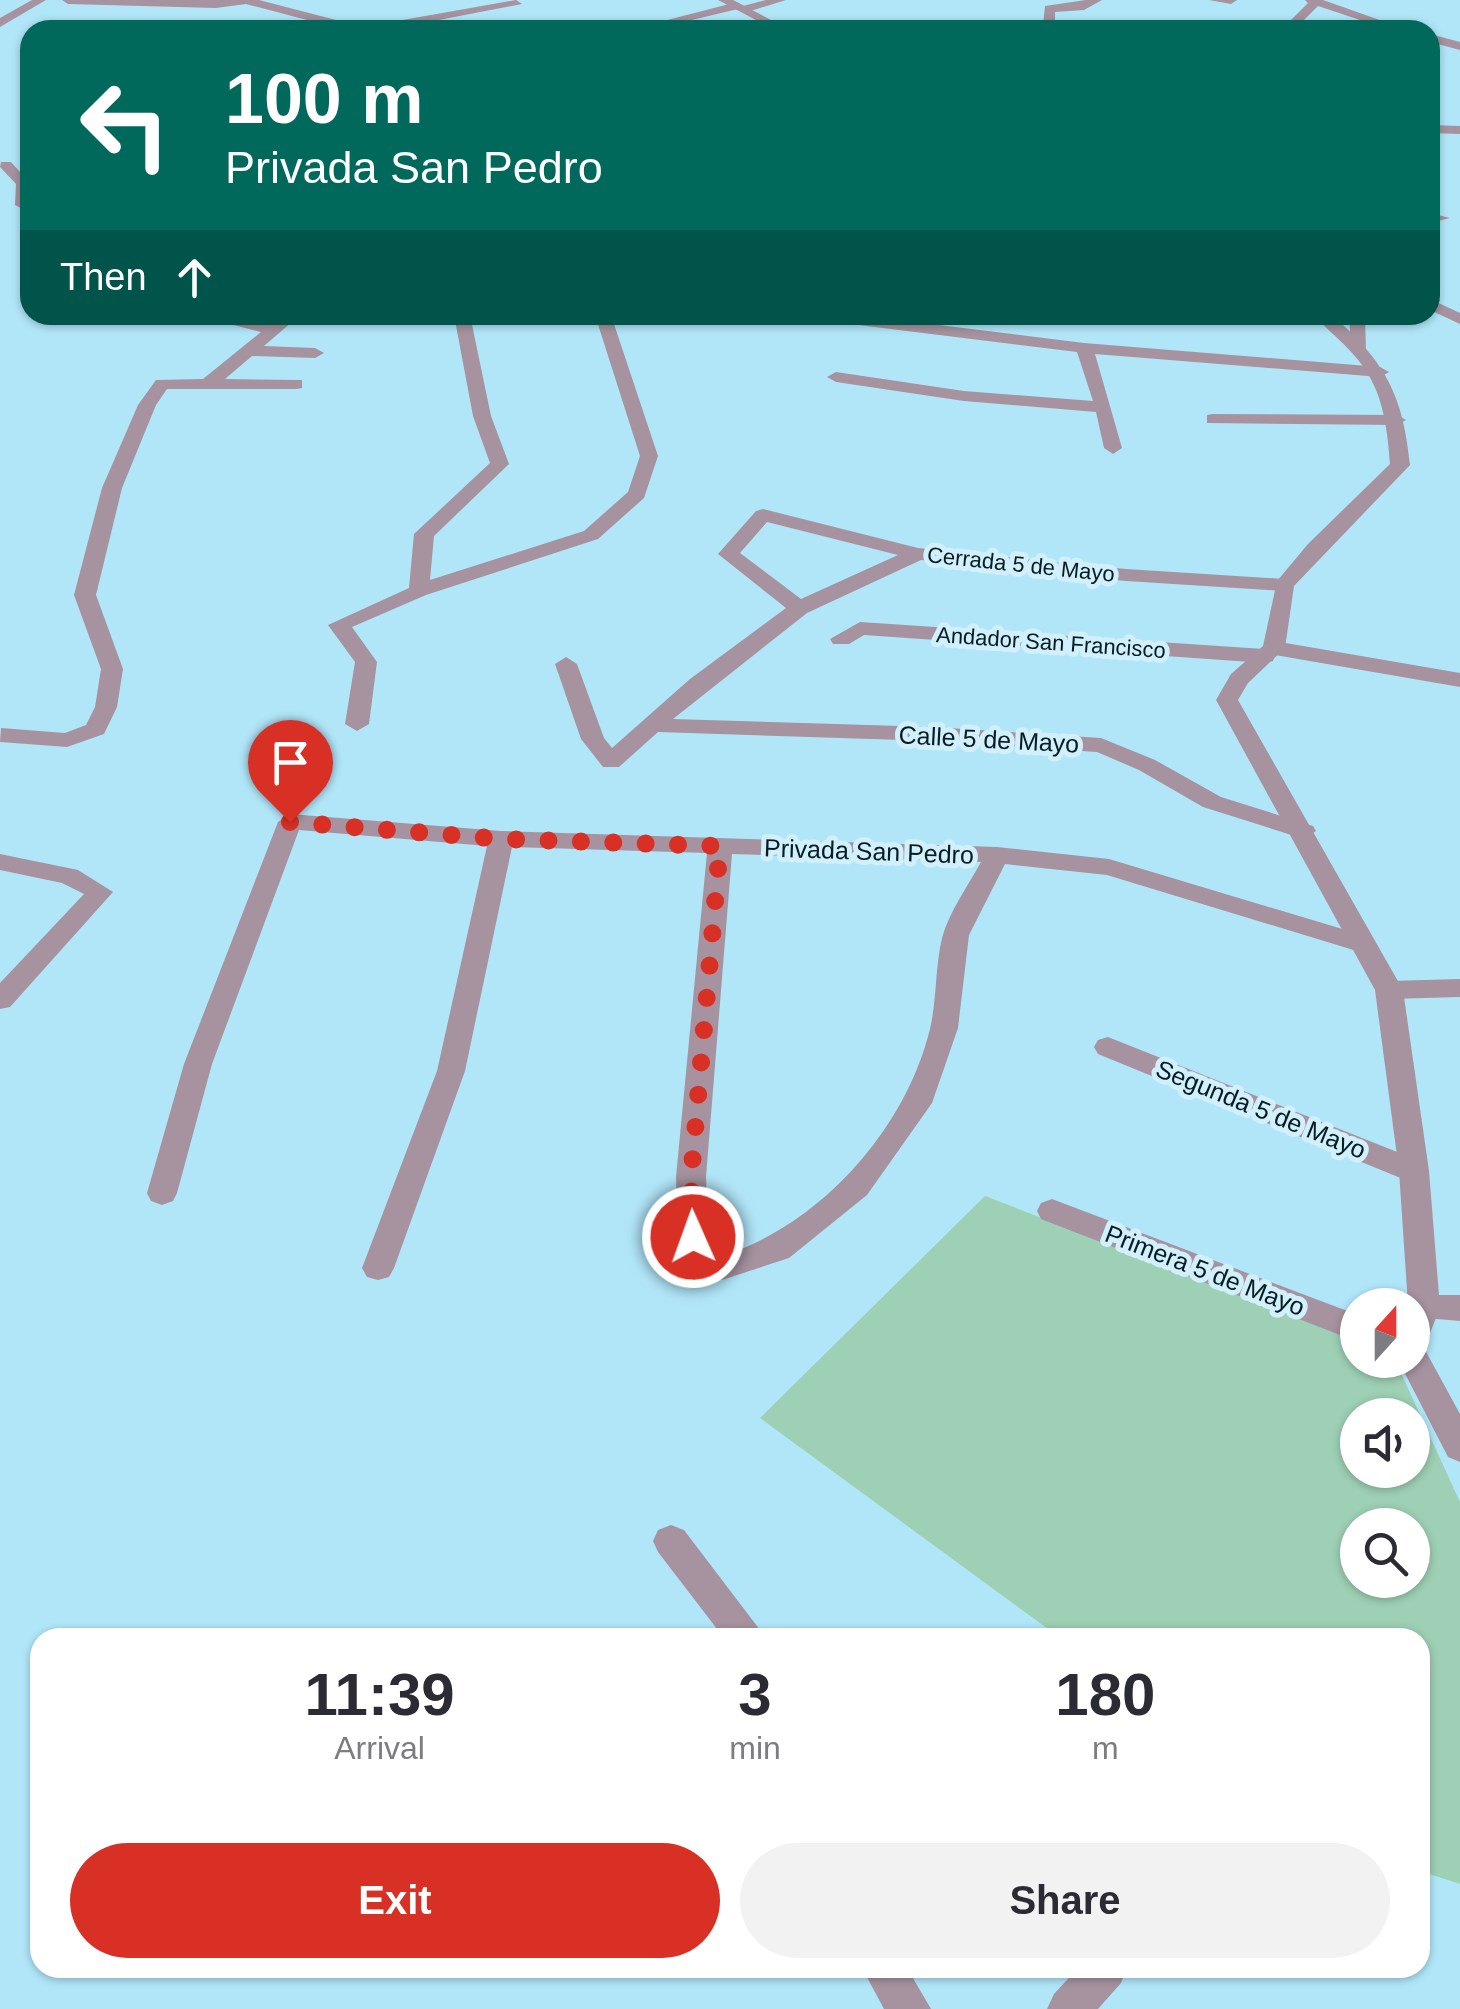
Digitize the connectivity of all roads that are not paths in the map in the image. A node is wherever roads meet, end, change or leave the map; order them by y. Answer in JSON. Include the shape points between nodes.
{"nodes":[{"id":1,"x":40,"y":0,"type":"edge"},
{"id":2,"x":68,"y":0,"type":"edge"},
{"id":3,"x":250,"y":0,"type":"edge"},
{"id":4,"x":780,"y":0,"type":"edge"},
{"id":5,"x":1096,"y":0,"type":"edge"},
{"id":6,"x":1215,"y":0,"type":"edge"},
{"id":7,"x":1231,"y":0,"type":"edge"},
{"id":8,"x":1314,"y":1,"type":"edge"},
{"id":9,"x":516,"y":4,"type":"dead end"},
{"id":10,"x":735,"y":5,"type":"edge"},
{"id":11,"x":284,"y":11,"type":"junction"},
{"id":12,"x":256,"y":18,"type":"dead end"},
{"id":13,"x":321,"y":20,"type":"edge"},
{"id":14,"x":421,"y":20,"type":"edge"},
{"id":15,"x":671,"y":20,"type":"edge"},
{"id":16,"x":764,"y":20,"type":"edge"},
{"id":17,"x":1048,"y":20,"type":"edge"},
{"id":18,"x":1296,"y":20,"type":"edge"},
{"id":19,"x":1372,"y":20,"type":"edge"},
{"id":20,"x":0,"y":24,"type":"edge"},
{"id":21,"x":250,"y":325,"type":"edge"},
{"id":22,"x":280,"y":325,"type":"edge"},
{"id":23,"x":464,"y":325,"type":"edge"},
{"id":24,"x":606,"y":325,"type":"edge"},
{"id":25,"x":910,"y":325,"type":"edge"},
{"id":26,"x":1334,"y":325,"type":"edge"},
{"id":27,"x":1359,"y":325,"type":"edge"},
{"id":28,"x":274,"y":330,"type":"junction"},
{"id":29,"x":1084,"y":348,"type":"junction"},
{"id":30,"x":1360,"y":348,"type":"junction"},
{"id":31,"x":246,"y":351,"type":"junction"},
{"id":32,"x":314,"y":353,"type":"dead end"},
{"id":33,"x":1380,"y":372,"type":"junction"},
{"id":34,"x":836,"y":377,"type":"dead end"},
{"id":35,"x":210,"y":383,"type":"junction"},
{"id":36,"x":296,"y":384,"type":"dead end"},
{"id":37,"x":1104,"y":407,"type":"junction"},
{"id":38,"x":1212,"y":419,"type":"dead end"},
{"id":39,"x":1397,"y":420,"type":"junction"},
{"id":40,"x":1112,"y":448,"type":"dead end"},
{"id":41,"x":918,"y":554,"type":"junction"},
{"id":42,"x":1284,"y":585,"type":"junction"},
{"id":43,"x":419,"y":591,"type":"junction"},
{"id":44,"x":799,"y":608,"type":"junction"},
{"id":45,"x":841,"y":638,"type":"dead end"},
{"id":46,"x":1270,"y":652,"type":"junction"},
{"id":47,"x":566,"y":664,"type":"dead end"},
{"id":48,"x":1460,"y":680,"type":"edge"},
{"id":49,"x":357,"y":724,"type":"dead end"},
{"id":50,"x":655,"y":725,"type":"junction"},
{"id":51,"x":1,"y":735,"type":"edge"},
{"id":52,"x":1304,"y":832,"type":"junction"},
{"id":53,"x":502,"y":839,"type":"junction"},
{"id":54,"x":720,"y":846,"type":"junction"},
{"id":55,"x":997,"y":856,"type":"junction"},
{"id":56,"x":0,"y":862,"type":"edge"},
{"id":57,"x":1360,"y":943,"type":"junction"},
{"id":58,"x":1460,"y":988,"type":"edge"},
{"id":59,"x":1389,"y":990,"type":"junction"},
{"id":60,"x":0,"y":1000,"type":"edge"},
{"id":61,"x":1108,"y":1047,"type":"dead end"},
{"id":62,"x":1414,"y":1171,"type":"junction"},
{"id":63,"x":162,"y":1193,"type":"dead end"},
{"id":64,"x":1052,"y":1210,"type":"dead end"},
{"id":65,"x":378,"y":1268,"type":"dead end"},
{"id":66,"x":1423,"y":1288,"type":"edge"},
{"id":67,"x":1430,"y":1308,"type":"edge"},
{"id":68,"x":1460,"y":1308,"type":"edge"},
{"id":69,"x":1340,"y":1322,"type":"edge"},
{"id":70,"x":1424,"y":1378,"type":"edge"},
{"id":71,"x":1460,"y":1447,"type":"edge"},
{"id":72,"x":671,"y":1541,"type":"dead end"},
{"id":73,"x":739,"y":1628,"type":"edge"},
{"id":74,"x":889,"y":1978,"type":"edge"},
{"id":75,"x":1097,"y":1978,"type":"edge"},
{"id":76,"x":909,"y":2009,"type":"edge"},
{"id":77,"x":1069,"y":2009,"type":"edge"}],
"edges":[{"from":1,"to":20,"type":"street"},
{"from":2,"to":3,"type":"street"},
{"from":3,"to":11,"type":"street"},
{"from":4,"to":10,"type":"street"},
{"from":5,"to":17,"type":"street","via":[[1049,9]]},
{"from":6,"to":7,"type":"street"},
{"from":8,"to":18,"type":"street"},
{"from":8,"to":19,"type":"street"},
{"from":9,"to":14,"type":"street"},
{"from":10,"to":15,"type":"street"},
{"from":10,"to":16,"type":"street"},
{"from":11,"to":12,"type":"street"},
{"from":11,"to":13,"type":"street"},
{"from":21,"to":28,"type":"street"},
{"from":22,"to":28,"type":"street"},
{"from":23,"to":43,"type":"street","via":[[482,416],[500,464],[424,534]]},
{"from":24,"to":43,"type":"street","via":[[649,456],[638,494],[591,535]]},
{"from":25,"to":29,"type":"street"},
{"from":26,"to":30,"type":"street"},
{"from":27,"to":30,"type":"street"},
{"from":28,"to":31,"type":"street"},
{"from":29,"to":33,"type":"street"},
{"from":29,"to":37,"type":"street"},
{"from":30,"to":33,"type":"street"},
{"from":31,"to":32,"type":"street"},
{"from":31,"to":35,"type":"street"},
{"from":33,"to":39,"type":"street"},
{"from":34,"to":37,"type":"street"},
{"from":35,"to":36,"type":"street"},
{"from":35,"to":51,"type":"street","via":[[162,384],[112,488],[85,594],[112,669],[96,729],[67,740]]},
{"from":37,"to":40,"type":"street"},
{"from":38,"to":39,"type":"street"},
{"from":39,"to":42,"type":"street","via":[[1400,465]]},
{"from":41,"to":42,"type":"street","name":"Cerrada 5 de Mayo"},
{"from":41,"to":44,"type":"street"},
{"from":41,"to":44,"type":"street","name":"Cerrada 5 de Mayo","via":[[763,515],[728,554]]},
{"from":42,"to":46,"type":"street"},
{"from":43,"to":49,"type":"street","via":[[339,625],[366,662]]},
{"from":44,"to":50,"type":"street"},
{"from":45,"to":46,"type":"street","name":"Andador San Francisco","via":[[860,628]]},
{"from":46,"to":48,"type":"street"},
{"from":46,"to":52,"type":"street","via":[[1238,679],[1228,700]]},
{"from":47,"to":50,"type":"street","via":[[594,739],[611,762]]},
{"from":50,"to":52,"type":"street","name":"Calle 5 de Mayo","via":[[1101,745],[1212,802]]},
{"from":52,"to":57,"type":"street"},
{"from":53,"to":54,"type":"street","name":"Privada San Pedro"},
{"from":53,"to":63,"type":"street","name":"Privada San Pedro","via":[[290,822],[198,1064]]},
{"from":53,"to":65,"type":"street","via":[[451,1070]]},
{"from":54,"to":55,"type":"street","name":"Privada San Pedro"},
{"from":54,"to":55,"type":"street","via":[[691,1177],[693,1237],[722,1268],[778,1249],[856,1187],[922,1096],[944,1028],[956,936]]},
{"from":55,"to":57,"type":"street","name":"Privada San Pedro","via":[[1109,867]]},
{"from":56,"to":60,"type":"street","via":[[69,876],[100,892]]},
{"from":57,"to":59,"type":"street"},
{"from":58,"to":59,"type":"street"},
{"from":59,"to":62,"type":"street"},
{"from":61,"to":62,"type":"street","name":"Segunda 5 de Mayo"},
{"from":62,"to":66,"type":"street"},
{"from":64,"to":69,"type":"street","name":"Primera 5 de Mayo"},
{"from":67,"to":68,"type":"street"},
{"from":70,"to":71,"type":"street"},
{"from":72,"to":73,"type":"street"},
{"from":74,"to":76,"type":"street"},
{"from":75,"to":77,"type":"street"}]}
